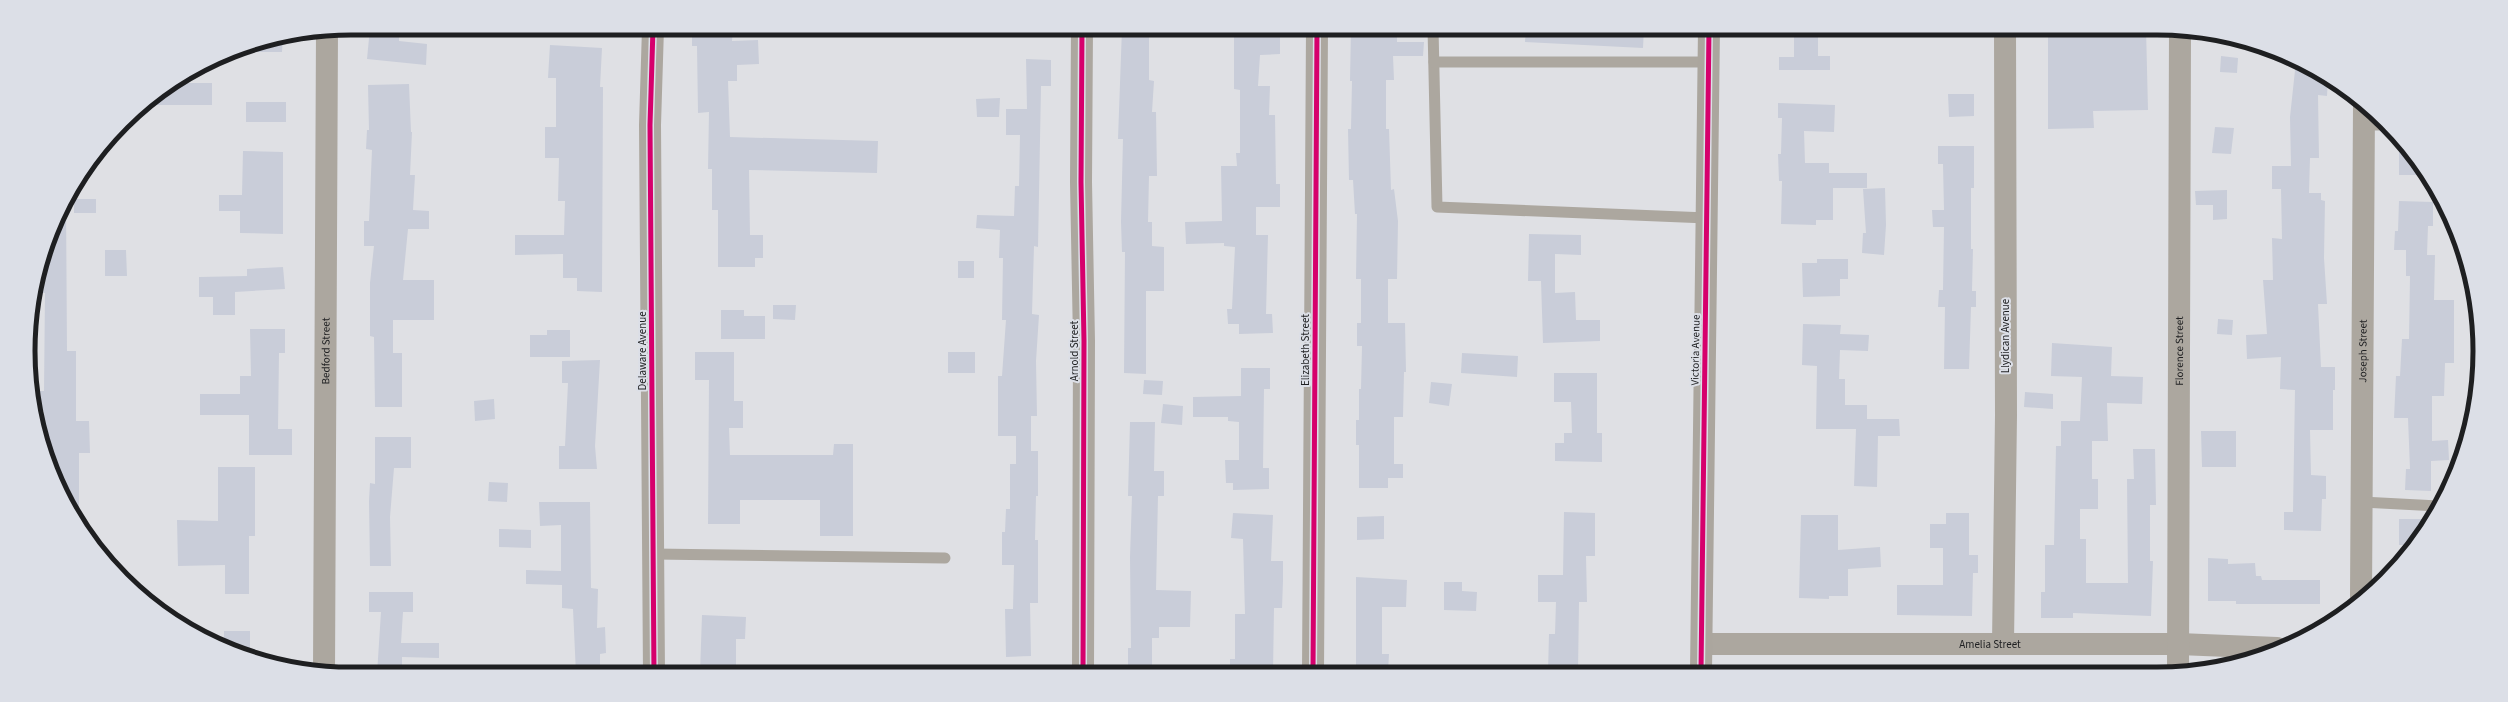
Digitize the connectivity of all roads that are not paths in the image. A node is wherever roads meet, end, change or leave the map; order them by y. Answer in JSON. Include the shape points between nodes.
{"nodes":[{"id":1,"x":653,"y":35,"type":"edge"},
{"id":2,"x":1082,"y":35,"type":"edge"},
{"id":3,"x":1317,"y":35,"type":"edge"},
{"id":4,"x":1434,"y":35,"type":"edge"},
{"id":5,"x":1709,"y":35,"type":"edge"},
{"id":6,"x":2004,"y":35,"type":"edge"},
{"id":7,"x":327,"y":36,"type":"edge"},
{"id":8,"x":2180,"y":36,"type":"edge"},
{"id":9,"x":1434,"y":62,"type":"junction"},
{"id":10,"x":1708,"y":62,"type":"junction"},
{"id":11,"x":2364,"y":115,"type":"edge"},
{"id":12,"x":1707,"y":218,"type":"junction"},
{"id":13,"x":2362,"y":502,"type":"junction"},
{"id":14,"x":2433,"y":506,"type":"edge"},
{"id":15,"x":654,"y":554,"type":"junction"},
{"id":16,"x":945,"y":558,"type":"dead end"},
{"id":17,"x":2361,"y":592,"type":"edge"},
{"id":18,"x":1702,"y":644,"type":"junction"},
{"id":19,"x":2004,"y":644,"type":"junction"},
{"id":20,"x":2179,"y":644,"type":"junction"},
{"id":21,"x":2266,"y":648,"type":"edge"},
{"id":22,"x":324,"y":665,"type":"edge"},
{"id":23,"x":2178,"y":666,"type":"edge"},
{"id":24,"x":654,"y":667,"type":"edge"},
{"id":25,"x":1083,"y":667,"type":"edge"},
{"id":26,"x":1313,"y":667,"type":"edge"},
{"id":27,"x":1701,"y":667,"type":"edge"}],
"edges":[{"from":1,"to":15,"type":"street","name":"Delaware Avenue","via":[[650,125]]},
{"from":2,"to":25,"type":"street","name":"Arnold Street"},
{"from":3,"to":26,"type":"street","name":"Elizabeth Street"},
{"from":4,"to":9,"type":"lane"},
{"from":5,"to":10,"type":"street","name":"Victoria Avenue"},
{"from":6,"to":19,"type":"street","name":"Llydican Avenue"},
{"from":7,"to":22,"type":"street","name":"Bedford Street"},
{"from":8,"to":20,"type":"street","name":"Florence Street"},
{"from":9,"to":10,"type":"lane"},
{"from":9,"to":12,"type":"lane","via":[[1437,207]]},
{"from":10,"to":12,"type":"street","name":"Victoria Avenue"},
{"from":11,"to":13,"type":"street","name":"Joseph Street"},
{"from":12,"to":18,"type":"street","name":"Victoria Avenue"},
{"from":13,"to":14,"type":"lane"},
{"from":13,"to":17,"type":"street","name":"Joseph Street"},
{"from":15,"to":16,"type":"lane"},
{"from":15,"to":24,"type":"street","name":"Delaware Avenue"},
{"from":18,"to":19,"type":"street","name":"Amelia Street"},
{"from":18,"to":27,"type":"street","name":"Victoria Avenue"},
{"from":19,"to":20,"type":"street","name":"Amelia Street"},
{"from":20,"to":21,"type":"street","name":"Amelia Street"},
{"from":20,"to":23,"type":"street","name":"Florence Street"}]}
